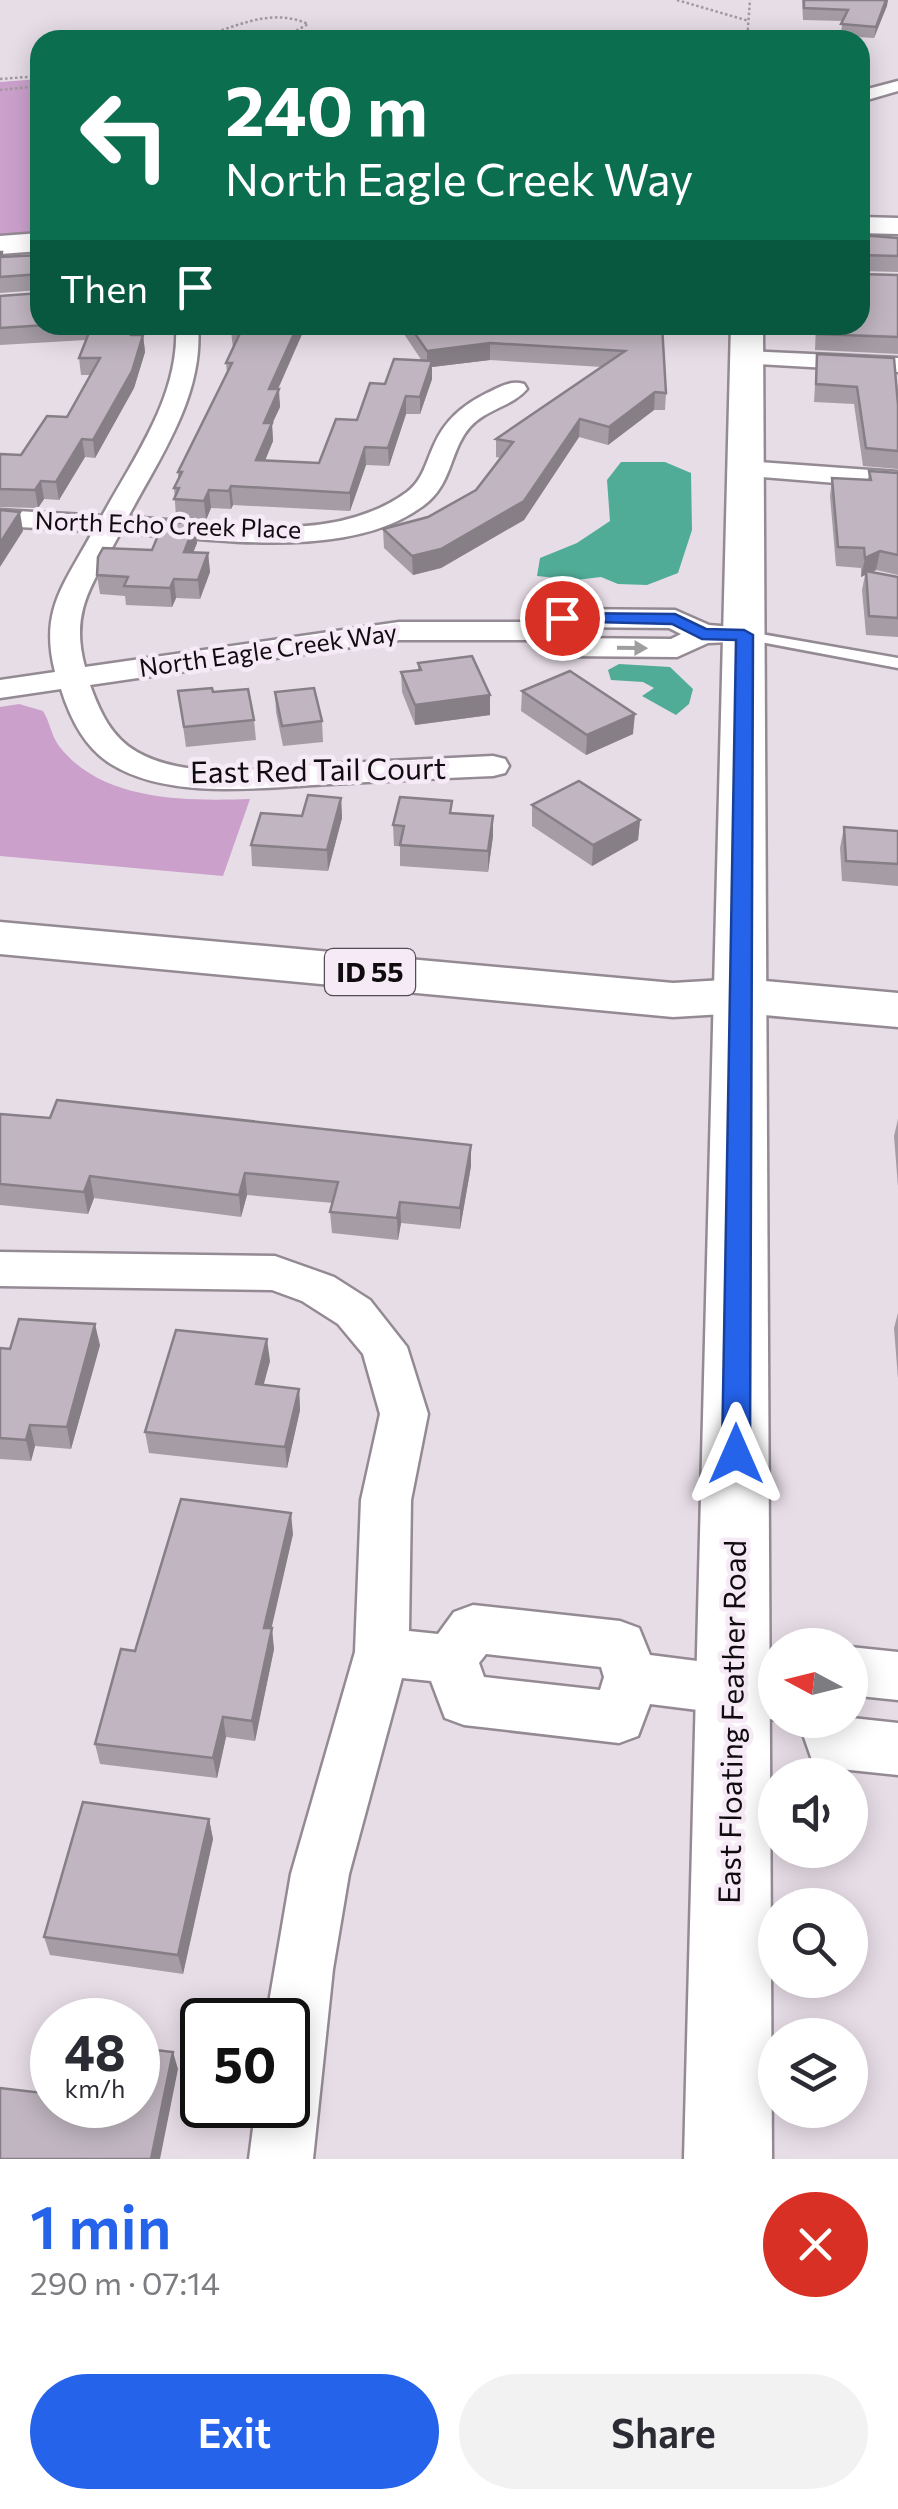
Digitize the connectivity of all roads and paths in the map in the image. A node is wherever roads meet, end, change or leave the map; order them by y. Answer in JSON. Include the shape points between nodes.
{"nodes":[{"id":1,"x":677,"y":0,"type":"edge"},
{"id":2,"x":749,"y":0,"type":"edge"},
{"id":3,"x":748,"y":21,"type":"junction"},
{"id":4,"x":213,"y":30,"type":"edge"},
{"id":5,"x":302,"y":30,"type":"edge"},
{"id":6,"x":748,"y":30,"type":"edge"},
{"id":7,"x":30,"y":76,"type":"edge"},
{"id":8,"x":0,"y":78,"type":"edge"},
{"id":9,"x":898,"y":86,"type":"edge"},
{"id":10,"x":30,"y":87,"type":"edge"},
{"id":11,"x":0,"y":90,"type":"edge"},
{"id":12,"x":870,"y":94,"type":"edge"},
{"id":13,"x":870,"y":225,"type":"edge"},
{"id":14,"x":898,"y":226,"type":"edge"},
{"id":15,"x":30,"y":243,"type":"edge"},
{"id":16,"x":0,"y":245,"type":"edge"},
{"id":17,"x":188,"y":335,"type":"edge"},
{"id":18,"x":747,"y":342,"type":"edge"},
{"id":19,"x":898,"y":365,"type":"edge"},
{"id":20,"x":515,"y":389,"type":"dead end"},
{"id":21,"x":746,"y":468,"type":"junction"},
{"id":22,"x":898,"y":480,"type":"edge"},
{"id":23,"x":0,"y":518,"type":"edge"},
{"id":24,"x":112,"y":524,"type":"junction"},
{"id":25,"x":744,"y":635,"type":"junction"},
{"id":26,"x":898,"y":663,"type":"edge"},
{"id":27,"x":72,"y":678,"type":"junction"},
{"id":28,"x":0,"y":689,"type":"edge"},
{"id":29,"x":493,"y":766,"type":"dead end"},
{"id":30,"x":0,"y":938,"type":"edge"},
{"id":31,"x":741,"y":996,"type":"junction"},
{"id":32,"x":898,"y":1010,"type":"edge"},
{"id":33,"x":0,"y":1269,"type":"edge"},
{"id":34,"x":382,"y":1652,"type":"junction"},
{"id":35,"x":451,"y":1659,"type":"junction"},
{"id":36,"x":868,"y":1672,"type":"edge"},
{"id":37,"x":898,"y":1676,"type":"edge"},
{"id":38,"x":631,"y":1677,"type":"junction"},
{"id":39,"x":754,"y":1693,"type":"edge"},
{"id":40,"x":830,"y":1738,"type":"edge"},
{"id":41,"x":898,"y":1750,"type":"edge"},
{"id":42,"x":281,"y":2159,"type":"edge"},
{"id":43,"x":728,"y":2159,"type":"edge"}],
"edges":[{"from":1,"to":3,"type":"path"},
{"from":2,"to":3,"type":"path"},
{"from":3,"to":6,"type":"path"},
{"from":4,"to":5,"type":"path","via":[[252,14],[285,14],[306,21]]},
{"from":7,"to":8,"type":"path"},
{"from":9,"to":12,"type":"street"},
{"from":10,"to":11,"type":"path"},
{"from":13,"to":14,"type":"main road"},
{"from":15,"to":16,"type":"main road"},
{"from":17,"to":24,"type":"street","name":"East Red Tail Court","via":[[177,400]]},
{"from":18,"to":19,"type":"street"},
{"from":18,"to":21,"type":"main road","name":"East Floating Feather Road"},
{"from":20,"to":24,"type":"street","name":"North Echo Creek Place","via":[[458,424],[433,483],[418,497],[372,520],[297,532]]},
{"from":21,"to":22,"type":"street"},
{"from":21,"to":25,"type":"main road","name":"East Floating Feather Road"},
{"from":23,"to":24,"type":"street","name":"North Echo Creek Place"},
{"from":24,"to":27,"type":"street","name":"East Red Tail Court","via":[[65,612],[60,634]]},
{"from":25,"to":26,"type":"lane"},
{"from":25,"to":27,"type":"street","name":"North Eagle Creek Way","via":[[702,634],[675,619],[562,618],[536,632],[399,631]]},
{"from":25,"to":31,"type":"main road","name":"East Floating Feather Road"},
{"from":27,"to":28,"type":"street","name":"North Eagle Creek Way"},
{"from":27,"to":29,"type":"street","name":"East Red Tail Court","via":[[95,737],[144,767],[180,776]]},
{"from":30,"to":31,"type":"main road","number":"ID 55","via":[[673,1000]]},
{"from":31,"to":32,"type":"main road","number":"ID 55"},
{"from":31,"to":39,"type":"main road","name":"East Floating Feather Road"},
{"from":33,"to":34,"type":"street","via":[[275,1273],[354,1312],[384,1346],[404,1414],[386,1500]]},
{"from":34,"to":35,"type":"street"},
{"from":34,"to":42,"type":"street","via":[[320,1874]]},
{"from":35,"to":38,"type":"street","via":[[473,1628],[620,1645]]},
{"from":35,"to":38,"type":"street","via":[[464,1700],[620,1718]]},
{"from":36,"to":37,"type":"street"},
{"from":38,"to":39,"type":"street"},
{"from":39,"to":43,"type":"main road","name":"East Floating Feather Road"},
{"from":40,"to":41,"type":"street"}]}
